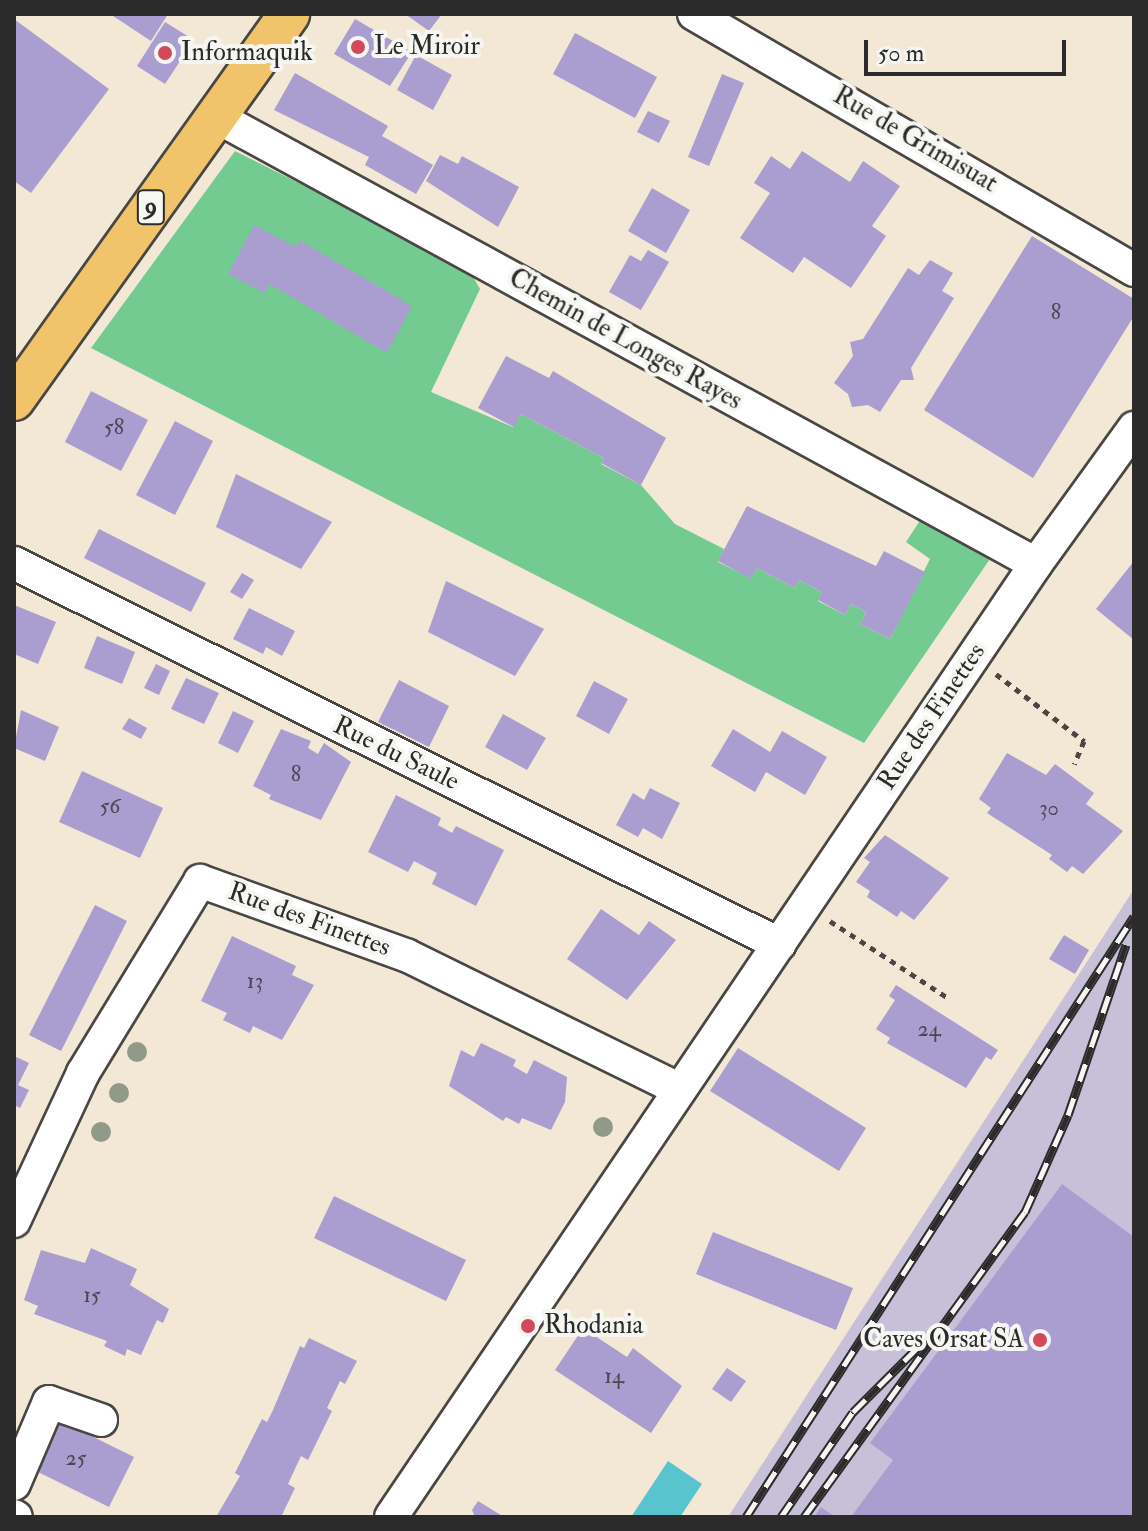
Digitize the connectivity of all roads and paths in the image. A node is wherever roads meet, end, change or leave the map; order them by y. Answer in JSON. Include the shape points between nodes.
{"nodes":[{"id":1,"x":289,"y":14,"type":"edge"},
{"id":2,"x":694,"y":14,"type":"edge"},
{"id":3,"x":215,"y":116,"type":"junction"},
{"id":4,"x":1134,"y":270,"type":"edge"},
{"id":5,"x":18,"y":384,"type":"edge"},
{"id":6,"x":1134,"y":428,"type":"edge"},
{"id":7,"x":14,"y":563,"type":"edge"},
{"id":8,"x":1036,"y":564,"type":"junction"},
{"id":9,"x":973,"y":656,"type":"junction"},
{"id":10,"x":1074,"y":764,"type":"dead end"},
{"id":11,"x":805,"y":905,"type":"junction"},
{"id":12,"x":779,"y":944,"type":"junction"},
{"id":13,"x":948,"y":998,"type":"dead end"},
{"id":14,"x":680,"y":1090,"type":"junction"},
{"id":15,"x":14,"y":1221,"type":"edge"},
{"id":16,"x":101,"y":1420,"type":"dead end"},
{"id":17,"x":14,"y":1484,"type":"edge"},
{"id":18,"x":391,"y":1517,"type":"edge"}],
"edges":[{"from":1,"to":3,"type":"main road","number":"9"},
{"from":2,"to":4,"type":"street","name":"Rue de Grimisuat"},
{"from":3,"to":5,"type":"main road","number":"9"},
{"from":3,"to":8,"type":"street","name":"Chemin de Longes Rayes"},
{"from":6,"to":8,"type":"street","name":"Rue des Finettes"},
{"from":7,"to":12,"type":"street","name":"Rue du Saule"},
{"from":8,"to":9,"type":"street","name":"Rue des Finettes"},
{"from":9,"to":10,"type":"path","via":[[1084,741]]},
{"from":9,"to":11,"type":"street","name":"Rue des Finettes"},
{"from":11,"to":12,"type":"street","name":"Rue des Finettes"},
{"from":11,"to":13,"type":"path"},
{"from":12,"to":14,"type":"street","name":"Rue des Finettes"},
{"from":14,"to":15,"type":"street","name":"Rue des Finettes","via":[[406,955],[200,881],[83,1073]]},
{"from":14,"to":18,"type":"street","name":"Rue des Finettes"},
{"from":16,"to":17,"type":"street","via":[[49,1402]]}]}
